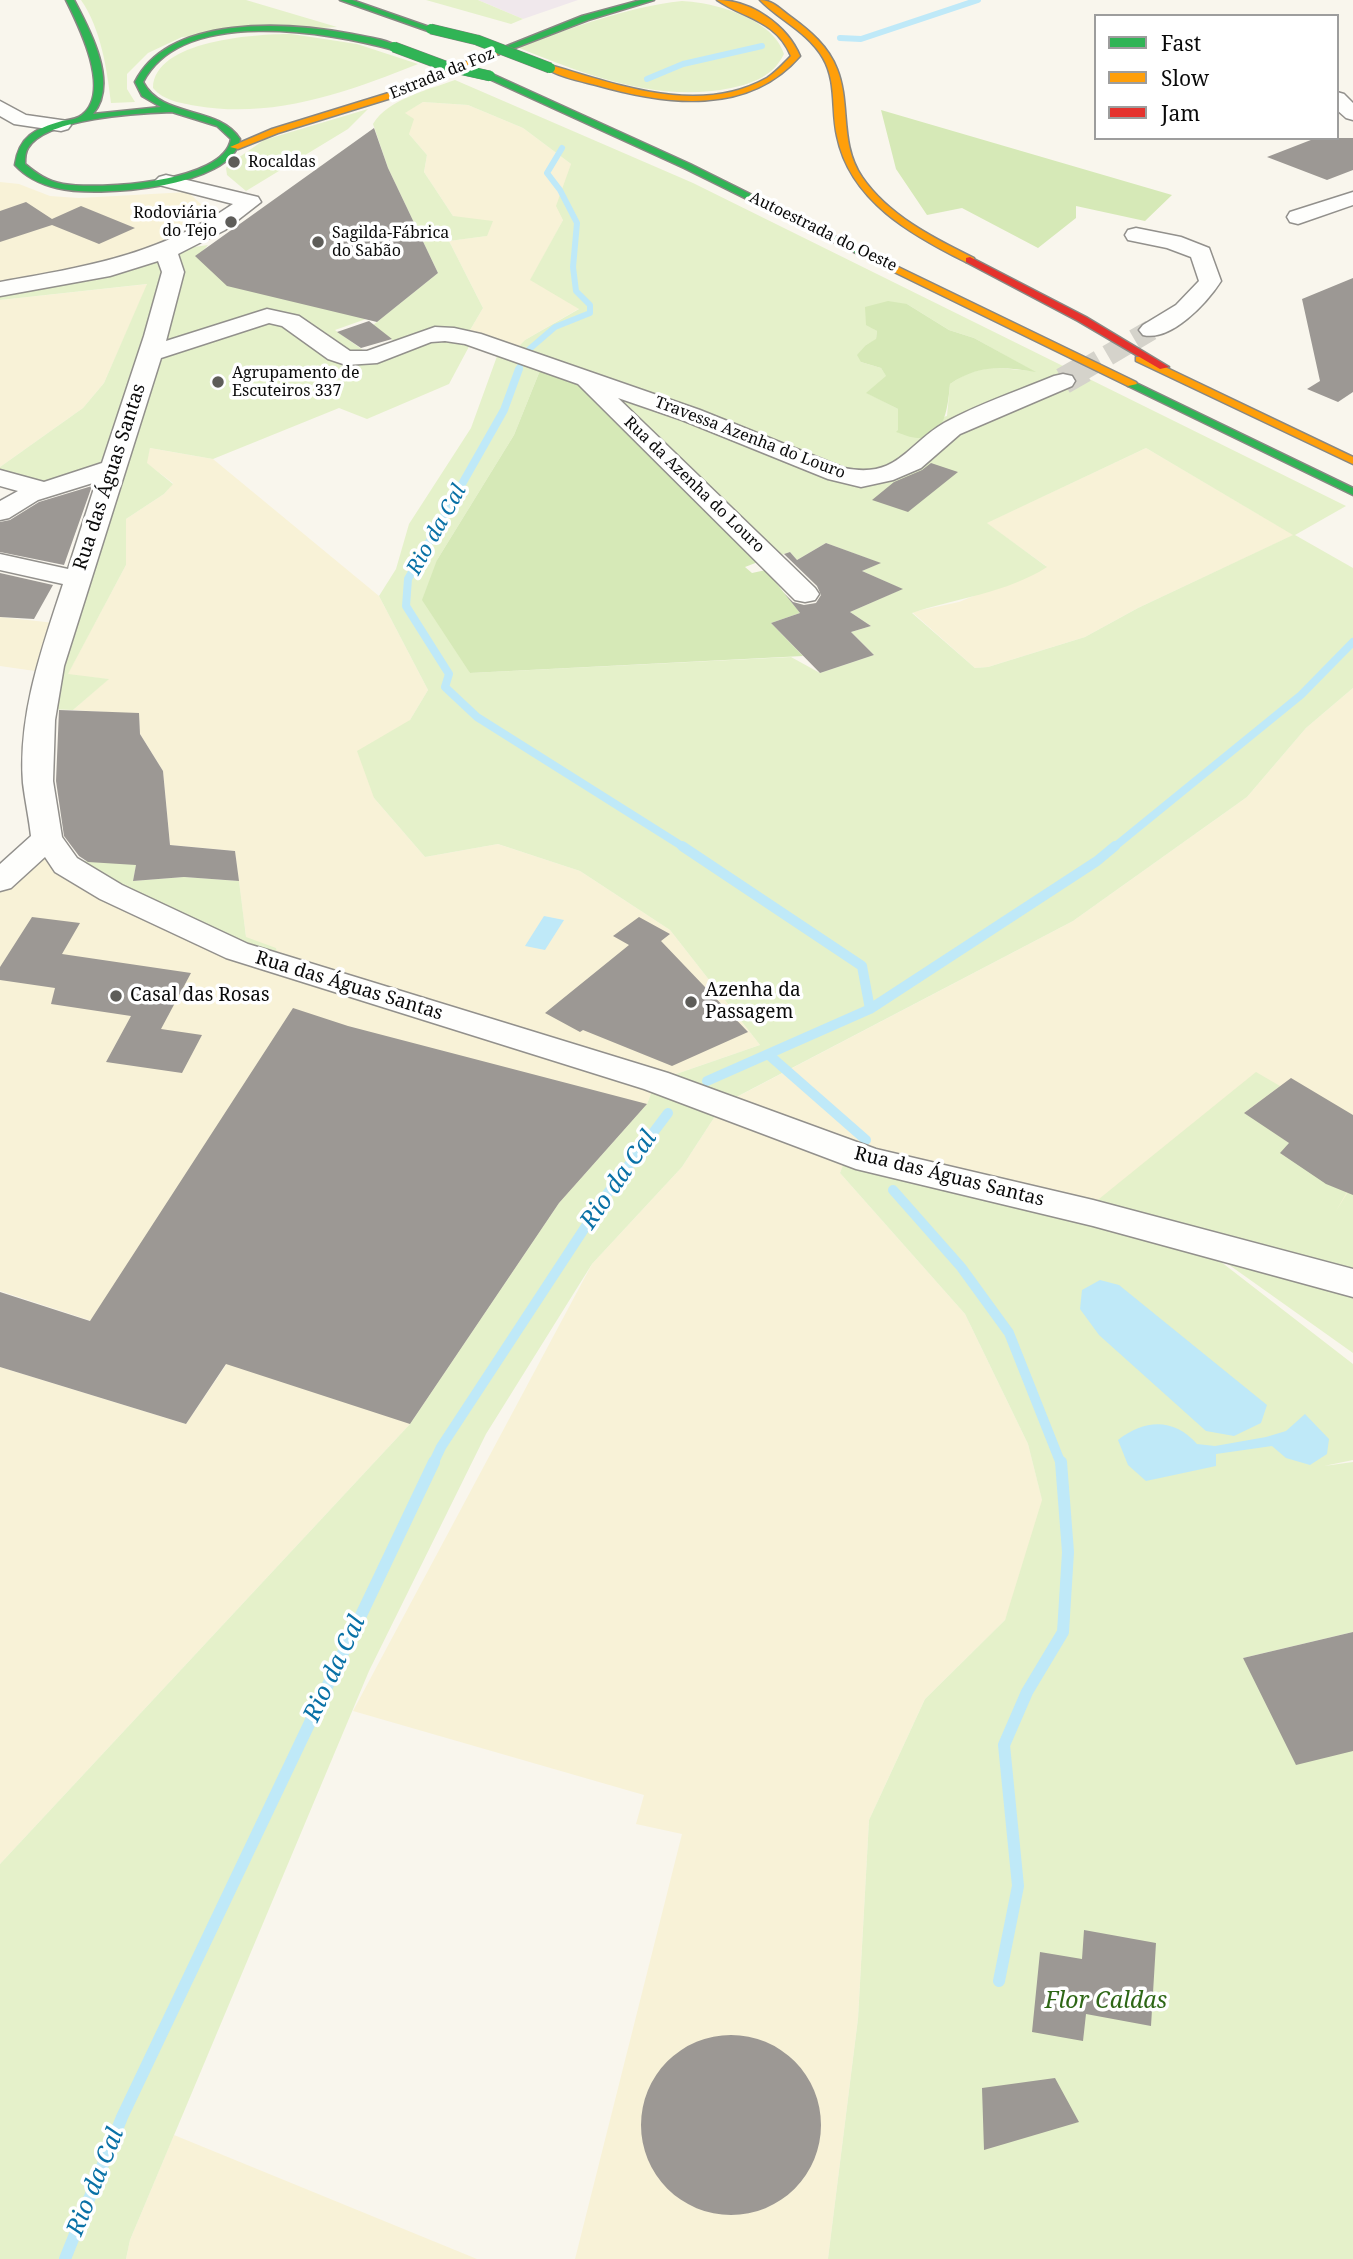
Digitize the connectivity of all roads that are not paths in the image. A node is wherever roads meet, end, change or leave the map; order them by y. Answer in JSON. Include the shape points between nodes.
{"nodes":[{"id":1,"x":70,"y":0,"type":"edge"},
{"id":2,"x":344,"y":0,"type":"edge"},
{"id":3,"x":601,"y":0,"type":"edge"},
{"id":4,"x":650,"y":0,"type":"edge"},
{"id":5,"x":721,"y":0,"type":"edge"},
{"id":6,"x":764,"y":0,"type":"edge"},
{"id":7,"x":332,"y":16,"type":"dead end"},
{"id":8,"x":543,"y":71,"type":"junction"},
{"id":9,"x":490,"y":76,"type":"junction"},
{"id":10,"x":1339,"y":100,"type":"edge"},
{"id":11,"x":603,"y":102,"type":"dead end"},
{"id":12,"x":0,"y":107,"type":"edge"},
{"id":13,"x":172,"y":109,"type":"junction"},
{"id":14,"x":287,"y":110,"type":"dead end"},
{"id":15,"x":1353,"y":114,"type":"edge"},
{"id":16,"x":207,"y":116,"type":"junction"},
{"id":17,"x":232,"y":116,"type":"dead end"},
{"id":18,"x":84,"y":118,"type":"junction"},
{"id":19,"x":21,"y":120,"type":"junction"},
{"id":20,"x":61,"y":125,"type":"junction"},
{"id":21,"x":25,"y":146,"type":"junction"},
{"id":22,"x":235,"y":147,"type":"junction"},
{"id":23,"x":0,"y":158,"type":"edge"},
{"id":24,"x":214,"y":165,"type":"junction"},
{"id":25,"x":14,"y":177,"type":"dead end"},
{"id":26,"x":40,"y":179,"type":"junction"},
{"id":27,"x":166,"y":181,"type":"junction"},
{"id":28,"x":1353,"y":198,"type":"edge"},
{"id":29,"x":250,"y":202,"type":"junction"},
{"id":30,"x":1298,"y":217,"type":"dead end"},
{"id":31,"x":1136,"y":235,"type":"dead end"},
{"id":32,"x":166,"y":251,"type":"junction"},
{"id":33,"x":932,"y":258,"type":"dead end"},
{"id":34,"x":0,"y":289,"type":"edge"},
{"id":35,"x":1151,"y":330,"type":"tunnel mouth"},
{"id":36,"x":149,"y":354,"type":"junction"},
{"id":37,"x":582,"y":376,"type":"junction"},
{"id":38,"x":1180,"y":378,"type":"junction"},
{"id":39,"x":1063,"y":380,"type":"tunnel mouth"},
{"id":40,"x":1353,"y":461,"type":"edge"},
{"id":41,"x":114,"y":468,"type":"junction"},
{"id":42,"x":0,"y":478,"type":"edge"},
{"id":43,"x":46,"y":490,"type":"junction"},
{"id":44,"x":1353,"y":492,"type":"edge"},
{"id":45,"x":0,"y":512,"type":"edge"},
{"id":46,"x":0,"y":562,"type":"edge"},
{"id":47,"x":78,"y":579,"type":"junction"},
{"id":48,"x":805,"y":594,"type":"dead end"},
{"id":49,"x":0,"y":840,"type":"edge"},
{"id":50,"x":39,"y":845,"type":"junction"},
{"id":51,"x":0,"y":881,"type":"edge"},
{"id":52,"x":1353,"y":1283,"type":"edge"}],
"edges":[{"from":1,"to":18,"type":"main road","via":[[79,15],[99,84],[96,104]]},
{"from":2,"to":8,"type":"main road","bridge":true},
{"from":3,"to":14,"type":"main road","name":"Estrada da Foz","via":[[383,84]]},
{"from":4,"to":22,"type":"main road","name":"Estrada da Foz","via":[[568,24],[394,94],[287,125]]},
{"from":5,"to":8,"type":"main road","via":[[792,41],[796,56],[785,72],[738,92],[680,98],[618,90]]},
{"from":6,"to":38,"type":"main road","via":[[807,32],[823,51],[837,81],[845,152],[880,202],[951,250],[1120,338]]},
{"from":7,"to":9,"type":"main road","name":"Autoestrada do Oeste","bridge":true},
{"from":8,"to":11,"type":"main road"},
{"from":9,"to":13,"type":"main road","bridge":true,"via":[[349,34],[279,28],[233,32],[190,42],[142,72],[139,82],[145,94]]},
{"from":9,"to":44,"type":"main road","name":"Autoestrada do Oeste","via":[[687,166]]},
{"from":10,"to":15,"type":"street"},
{"from":12,"to":19,"type":"street"},
{"from":13,"to":16,"type":"main road"},
{"from":13,"to":18,"type":"main road"},
{"from":16,"to":17,"type":"main road"},
{"from":16,"to":22,"type":"main road","via":[[232,128]]},
{"from":18,"to":20,"type":"main road"},
{"from":19,"to":20,"type":"street"},
{"from":19,"to":21,"type":"street"},
{"from":20,"to":21,"type":"main road"},
{"from":21,"to":23,"type":"main road"},
{"from":21,"to":26,"type":"main road","via":[[21,168]]},
{"from":22,"to":24,"type":"main road","name":"Estrada da Foz"},
{"from":24,"to":27,"type":"main road"},
{"from":24,"to":29,"type":"street"},
{"from":25,"to":26,"type":"main road"},
{"from":26,"to":27,"type":"main road","via":[[106,189]]},
{"from":27,"to":29,"type":"street"},
{"from":28,"to":30,"type":"street"},
{"from":29,"to":32,"type":"street"},
{"from":31,"to":35,"type":"street","via":[[1201,253],[1210,281],[1201,297]]},
{"from":32,"to":34,"type":"street","via":[[110,270]]},
{"from":32,"to":36,"type":"street","name":"Rua das Águas Santas","via":[[173,272]]},
{"from":33,"to":38,"type":"main road"},
{"from":36,"to":37,"type":"street","name":"Travessa Azenha do Louro","via":[[282,315],[345,358],[363,359],[426,336],[449,334]]},
{"from":36,"to":41,"type":"street","name":"Rua das Águas Santas"},
{"from":37,"to":39,"type":"street","name":"Travessa Azenha do Louro","via":[[837,474],[861,479],[912,463],[951,429]]},
{"from":37,"to":48,"type":"street","name":"Rua da Azenha do Louro"},
{"from":38,"to":40,"type":"main road"},
{"from":41,"to":43,"type":"street"},
{"from":41,"to":47,"type":"street","name":"Rua das Águas Santas"},
{"from":42,"to":43,"type":"street"},
{"from":43,"to":45,"type":"street"},
{"from":46,"to":47,"type":"street"},
{"from":47,"to":50,"type":"street","name":"Rua das Águas Santas","via":[[50,666],[40,720]]},
{"from":49,"to":50,"type":"street"},
{"from":50,"to":51,"type":"street"},
{"from":50,"to":52,"type":"street","name":"Rua das Águas Santas","via":[[111,892],[237,951],[656,1081],[869,1160],[1093,1213]]}]}
